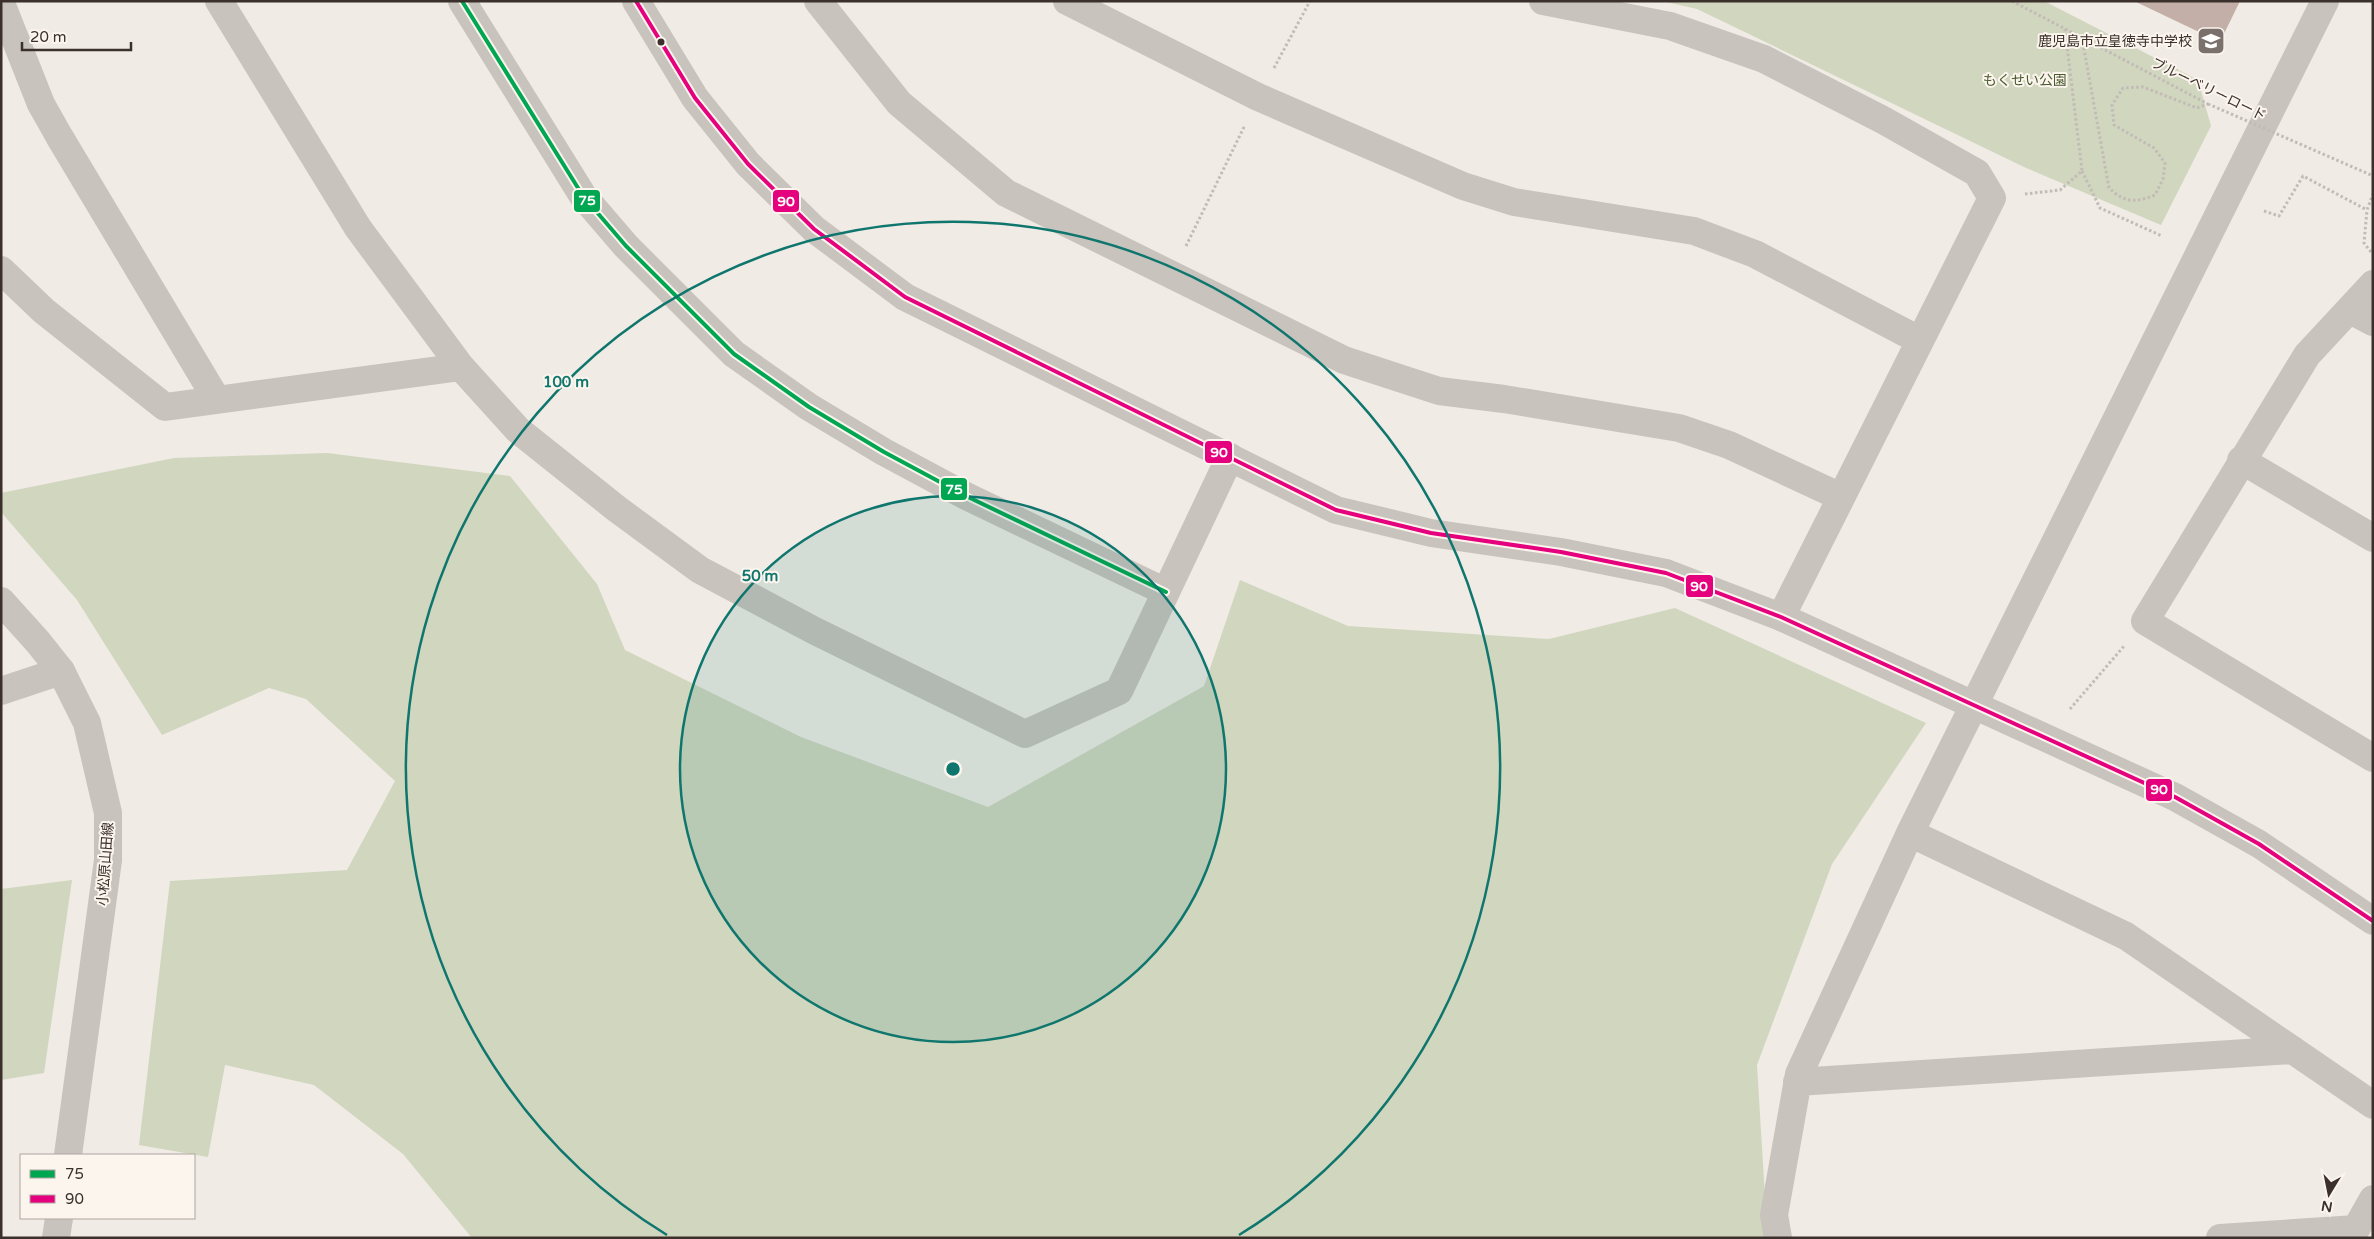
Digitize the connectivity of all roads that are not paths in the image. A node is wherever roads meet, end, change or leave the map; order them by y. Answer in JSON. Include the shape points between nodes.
{"nodes":[{"id":1,"x":219,"y":1,"type":"edge"},
{"id":2,"x":462,"y":1,"type":"edge"},
{"id":3,"x":636,"y":1,"type":"edge"},
{"id":4,"x":818,"y":1,"type":"edge"},
{"id":5,"x":1067,"y":1,"type":"edge"},
{"id":6,"x":1543,"y":1,"type":"edge"},
{"id":7,"x":2325,"y":1,"type":"edge"},
{"id":8,"x":1,"y":3,"type":"edge"},
{"id":9,"x":1,"y":270,"type":"edge"},
{"id":10,"x":2373,"y":284,"type":"edge"},
{"id":11,"x":2361,"y":316,"type":"edge"},
{"id":12,"x":1919,"y":340,"type":"junction"},
{"id":13,"x":461,"y":367,"type":"junction"},
{"id":14,"x":217,"y":400,"type":"junction"},
{"id":15,"x":1230,"y":457,"type":"junction"},
{"id":16,"x":2241,"y":460,"type":"junction"},
{"id":17,"x":1841,"y":497,"type":"junction"},
{"id":18,"x":2373,"y":538,"type":"edge"},
{"id":19,"x":1166,"y":592,"type":"junction"},
{"id":20,"x":1,"y":601,"type":"edge"},
{"id":21,"x":1781,"y":617,"type":"junction"},
{"id":22,"x":61,"y":671,"type":"junction"},
{"id":23,"x":1,"y":691,"type":"edge"},
{"id":24,"x":1974,"y":705,"type":"junction"},
{"id":25,"x":2373,"y":758,"type":"edge"},
{"id":26,"x":1910,"y":833,"type":"junction"},
{"id":27,"x":2373,"y":921,"type":"edge"},
{"id":28,"x":2293,"y":1050,"type":"junction"},
{"id":29,"x":1797,"y":1082,"type":"junction"},
{"id":30,"x":2373,"y":1105,"type":"edge"},
{"id":31,"x":68,"y":1154,"type":"edge"},
{"id":32,"x":2373,"y":1199,"type":"edge"},
{"id":33,"x":59,"y":1219,"type":"edge"},
{"id":34,"x":56,"y":1238,"type":"edge"},
{"id":35,"x":1778,"y":1238,"type":"edge"},
{"id":36,"x":2220,"y":1238,"type":"edge"}],
"edges":[{"from":1,"to":13,"type":"street","via":[[358,228]]},
{"from":2,"to":19,"type":"street","via":[[583,196],[658,279],[734,354],[809,407],[884,452],[966,496]]},
{"from":3,"to":15,"type":"street","via":[[695,98],[748,164],[814,230],[905,297]]},
{"from":4,"to":17,"type":"street","via":[[899,103],[1006,193],[1344,360],[1439,391],[1679,428],[1729,445]]},
{"from":5,"to":12,"type":"street","via":[[1258,97],[1463,186],[1514,202],[1694,231],[1755,254]]},
{"from":6,"to":12,"type":"street","via":[[1670,26],[1764,59],[1977,173],[1992,198]]},
{"from":7,"to":24,"type":"street"},
{"from":8,"to":14,"type":"street","via":[[42,104],[59,136]]},
{"from":9,"to":14,"type":"street","via":[[44,311],[165,407]]},
{"from":10,"to":11,"type":"street"},
{"from":11,"to":16,"type":"street","via":[[2307,355]]},
{"from":12,"to":17,"type":"street"},
{"from":13,"to":14,"type":"street"},
{"from":13,"to":19,"type":"street","via":[[518,430],[700,570],[1024,734],[1119,691]]},
{"from":15,"to":19,"type":"street"},
{"from":15,"to":21,"type":"street","via":[[1336,510],[1431,533],[1561,552],[1666,574]]},
{"from":16,"to":18,"type":"street"},
{"from":16,"to":25,"type":"street","via":[[2144,621]]},
{"from":17,"to":21,"type":"street"},
{"from":20,"to":22,"type":"street","name":"小松原山田線"},
{"from":21,"to":24,"type":"street"},
{"from":22,"to":23,"type":"street"},
{"from":22,"to":31,"type":"street","name":"小松原山田線","via":[[87,723],[108,813],[108,860]]},
{"from":24,"to":26,"type":"street"},
{"from":24,"to":27,"type":"street","via":[[2175,797],[2259,844]]},
{"from":26,"to":28,"type":"street","via":[[2126,936]]},
{"from":26,"to":29,"type":"street"},
{"from":28,"to":29,"type":"street"},
{"from":28,"to":30,"type":"street"},
{"from":29,"to":35,"type":"street","via":[[1774,1215]]},
{"from":32,"to":36,"type":"street","via":[[2356,1229]]},
{"from":33,"to":34,"type":"street"}]}
